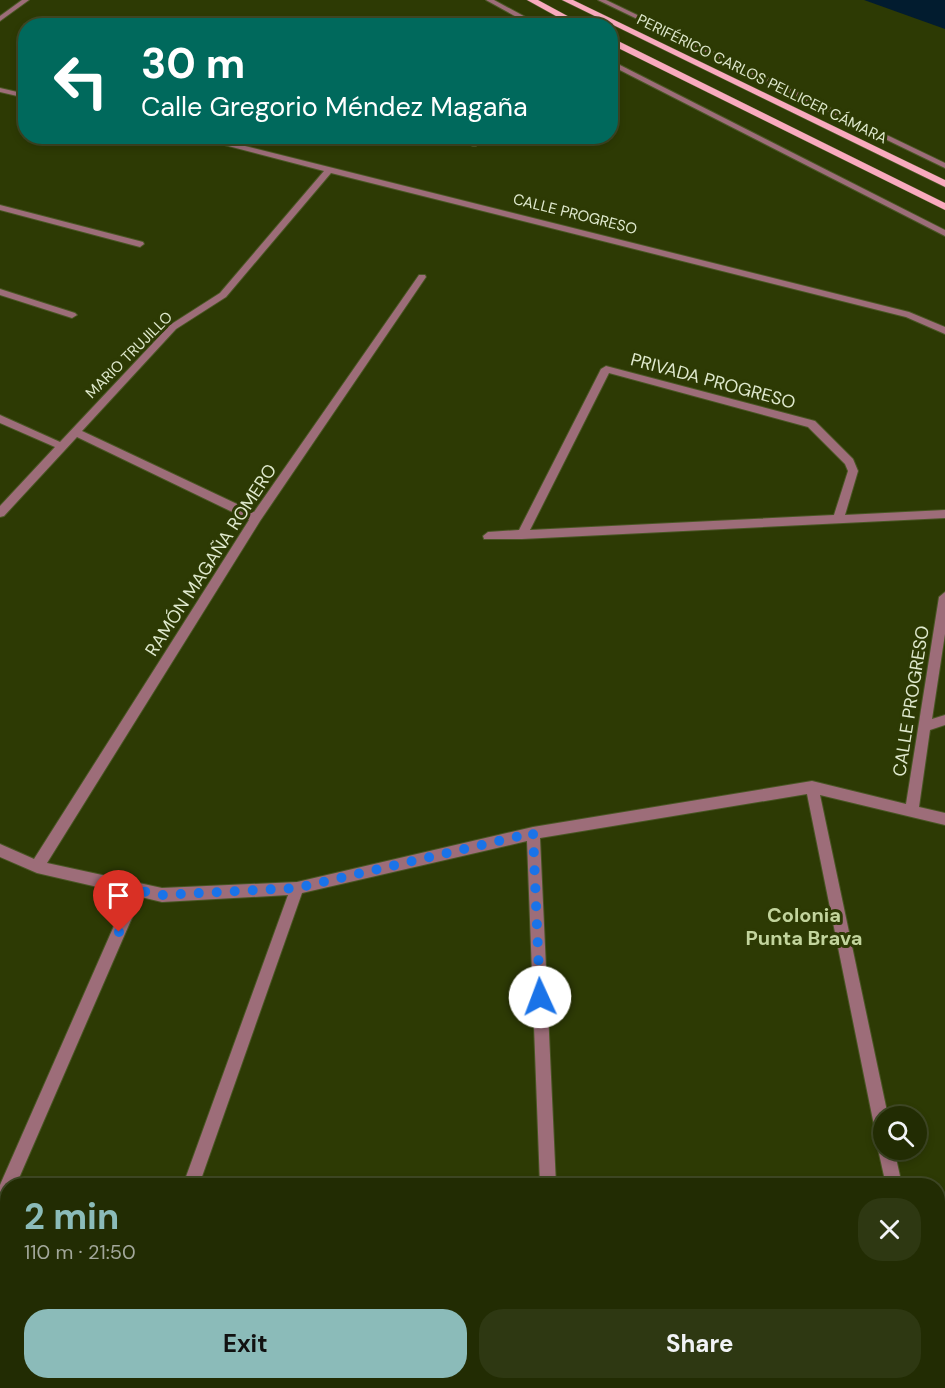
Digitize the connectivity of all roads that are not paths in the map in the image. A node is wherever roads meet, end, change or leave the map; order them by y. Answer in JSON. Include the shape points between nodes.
{"nodes":[{"id":1,"x":26,"y":0,"type":"edge"},
{"id":2,"x":489,"y":0,"type":"edge"},
{"id":3,"x":531,"y":0,"type":"edge"},
{"id":4,"x":566,"y":0,"type":"edge"},
{"id":5,"x":601,"y":0,"type":"edge"},
{"id":6,"x":524,"y":18,"type":"edge"},
{"id":7,"x":566,"y":18,"type":"edge"},
{"id":8,"x":603,"y":18,"type":"edge"},
{"id":9,"x":0,"y":19,"type":"edge"},
{"id":10,"x":618,"y":25,"type":"edge"},
{"id":11,"x":618,"y":44,"type":"edge"},
{"id":12,"x":618,"y":66,"type":"edge"},
{"id":13,"x":0,"y":90,"type":"edge"},
{"id":14,"x":18,"y":94,"type":"edge"},
{"id":15,"x":227,"y":144,"type":"edge"},
{"id":16,"x":945,"y":166,"type":"edge"},
{"id":17,"x":330,"y":169,"type":"junction"},
{"id":18,"x":945,"y":184,"type":"edge"},
{"id":19,"x":0,"y":207,"type":"edge"},
{"id":20,"x":945,"y":207,"type":"edge"},
{"id":21,"x":945,"y":233,"type":"edge"},
{"id":22,"x":140,"y":244,"type":"dead end"},
{"id":23,"x":422,"y":278,"type":"dead end"},
{"id":24,"x":0,"y":292,"type":"edge"},
{"id":25,"x":72,"y":315,"type":"dead end"},
{"id":26,"x":945,"y":332,"type":"edge"},
{"id":27,"x":0,"y":419,"type":"edge"},
{"id":28,"x":75,"y":432,"type":"junction"},
{"id":29,"x":62,"y":446,"type":"junction"},
{"id":30,"x":0,"y":513,"type":"edge"},
{"id":31,"x":945,"y":514,"type":"edge"},
{"id":32,"x":256,"y":518,"type":"junction"},
{"id":33,"x":838,"y":519,"type":"junction"},
{"id":34,"x":522,"y":535,"type":"junction"},
{"id":35,"x":488,"y":536,"type":"dead end"},
{"id":36,"x":945,"y":597,"type":"edge"},
{"id":37,"x":945,"y":720,"type":"edge"},
{"id":38,"x":925,"y":726,"type":"junction"},
{"id":39,"x":812,"y":787,"type":"junction"},
{"id":40,"x":912,"y":809,"type":"junction"},
{"id":41,"x":945,"y":819,"type":"edge"},
{"id":42,"x":533,"y":833,"type":"junction"},
{"id":43,"x":0,"y":850,"type":"edge"},
{"id":44,"x":38,"y":867,"type":"junction"},
{"id":45,"x":297,"y":888,"type":"junction"},
{"id":46,"x":137,"y":890,"type":"junction"},
{"id":47,"x":878,"y":1106,"type":"edge"},
{"id":48,"x":888,"y":1160,"type":"edge"},
{"id":49,"x":11,"y":1178,"type":"edge"},
{"id":50,"x":193,"y":1178,"type":"edge"},
{"id":51,"x":548,"y":1178,"type":"edge"},
{"id":52,"x":892,"y":1178,"type":"edge"}],
"edges":[{"from":1,"to":9,"type":"street"},
{"from":2,"to":6,"type":"street"},
{"from":3,"to":7,"type":"main road"},
{"from":4,"to":8,"type":"main road","name":"PERIFÉRICO CARLOS PELLICER CÁMARA"},
{"from":5,"to":16,"type":"street"},
{"from":10,"to":18,"type":"main road","name":"PERIFÉRICO CARLOS PELLICER CÁMARA"},
{"from":11,"to":20,"type":"main road","name":"PERIFÉRICO CARLOS PELLICER CÁMARA"},
{"from":12,"to":21,"type":"street"},
{"from":13,"to":14,"type":"street"},
{"from":15,"to":17,"type":"street","name":"CALLE PROGRESO"},
{"from":17,"to":26,"type":"street","name":"CALLE PROGRESO","via":[[909,315]]},
{"from":17,"to":28,"type":"street","name":"MARIO TRUJILLO","via":[[223,295],[173,327]]},
{"from":19,"to":22,"type":"street"},
{"from":23,"to":32,"type":"street","name":"RAMÓN MAGAÑA ROMERO"},
{"from":24,"to":25,"type":"street"},
{"from":27,"to":29,"type":"street"},
{"from":28,"to":29,"type":"street","name":"MARIO TRUJILLO"},
{"from":28,"to":32,"type":"street"},
{"from":29,"to":30,"type":"street","name":"MARIO TRUJILLO"},
{"from":31,"to":33,"type":"street"},
{"from":32,"to":44,"type":"street","name":"RAMÓN MAGAÑA ROMERO"},
{"from":33,"to":34,"type":"street"},
{"from":33,"to":34,"type":"street","name":"PRIVADA PROGRESO","via":[[853,471],[849,462],[811,424],[606,369]]},
{"from":34,"to":35,"type":"street"},
{"from":36,"to":38,"type":"street","name":"CALLE PROGRESO"},
{"from":37,"to":38,"type":"street"},
{"from":38,"to":40,"type":"street","name":"CALLE PROGRESO"},
{"from":39,"to":40,"type":"street"},
{"from":39,"to":42,"type":"street"},
{"from":39,"to":47,"type":"street"},
{"from":40,"to":41,"type":"street"},
{"from":42,"to":45,"type":"street"},
{"from":42,"to":51,"type":"street"},
{"from":43,"to":44,"type":"street"},
{"from":44,"to":46,"type":"street"},
{"from":45,"to":46,"type":"street","via":[[162,895]]},
{"from":45,"to":50,"type":"street"},
{"from":46,"to":49,"type":"street"},
{"from":48,"to":52,"type":"street"}]}
